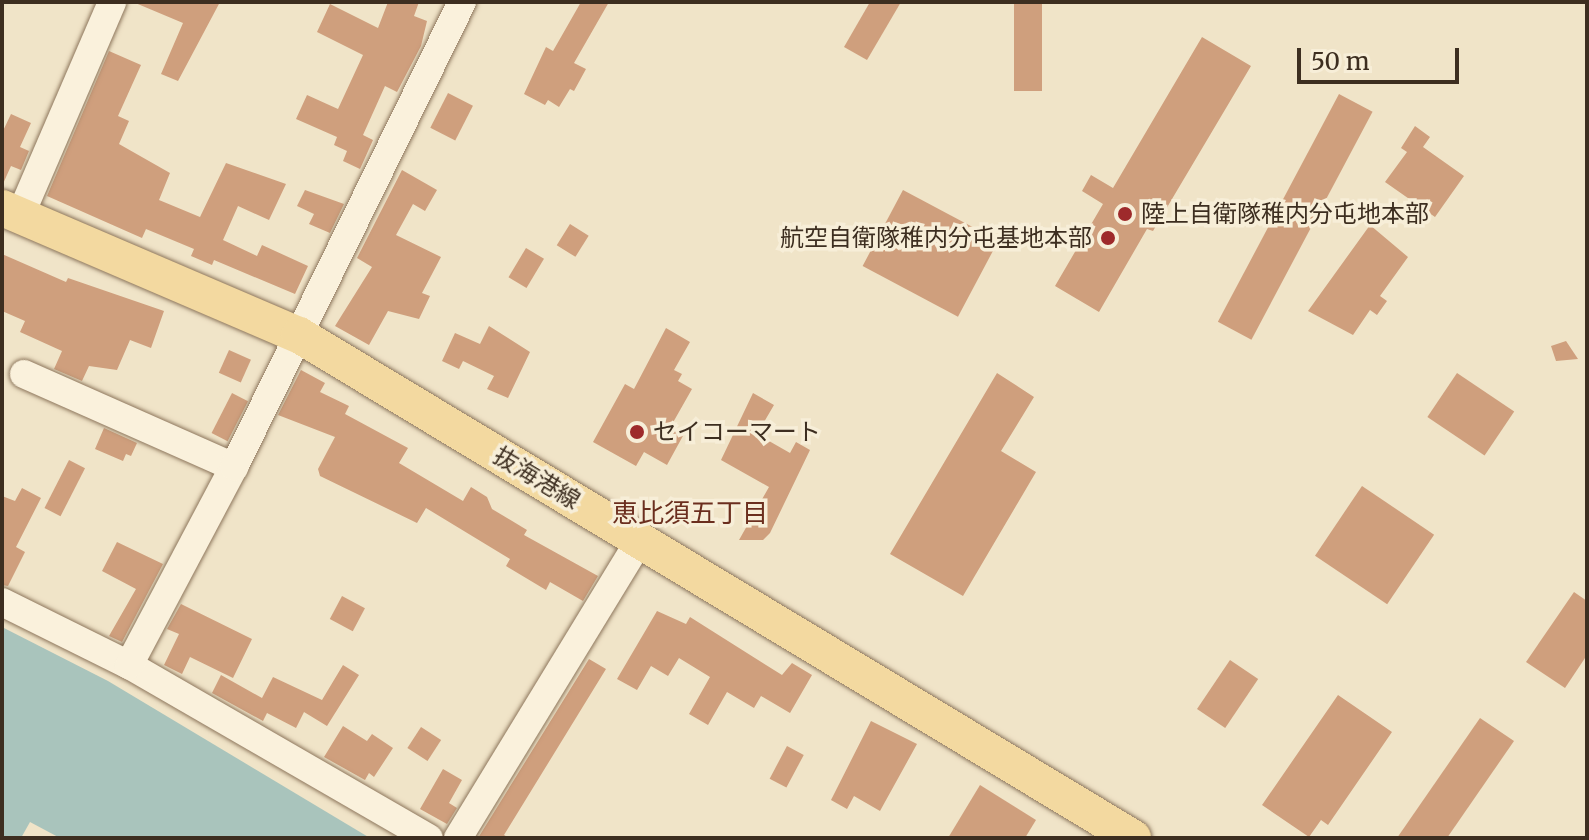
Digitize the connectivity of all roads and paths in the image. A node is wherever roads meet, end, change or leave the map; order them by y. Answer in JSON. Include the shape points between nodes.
{"nodes":[{"id":1,"x":112,"y":2,"type":"edge"},
{"id":2,"x":462,"y":2,"type":"edge"},
{"id":3,"x":11,"y":212,"type":"edge"},
{"id":4,"x":299,"y":335,"type":"junction"},
{"id":5,"x":24,"y":374,"type":"dead end"},
{"id":6,"x":234,"y":467,"type":"junction"},
{"id":7,"x":640,"y":540,"type":"junction"},
{"id":8,"x":2,"y":602,"type":"edge"},
{"id":9,"x":129,"y":665,"type":"junction"},
{"id":10,"x":429,"y":838,"type":"edge"},
{"id":11,"x":458,"y":838,"type":"edge"},
{"id":12,"x":1133,"y":838,"type":"edge"}],
"edges":[{"from":1,"to":3,"type":"street"},
{"from":2,"to":4,"type":"street"},
{"from":3,"to":4,"type":"main road","name":"抜海港線"},
{"from":4,"to":6,"type":"street"},
{"from":4,"to":7,"type":"main road","name":"抜海港線"},
{"from":5,"to":6,"type":"street"},
{"from":6,"to":9,"type":"street"},
{"from":7,"to":11,"type":"street"},
{"from":7,"to":12,"type":"main road","name":"抜海港線"},
{"from":8,"to":9,"type":"street"},
{"from":9,"to":10,"type":"street"}]}
